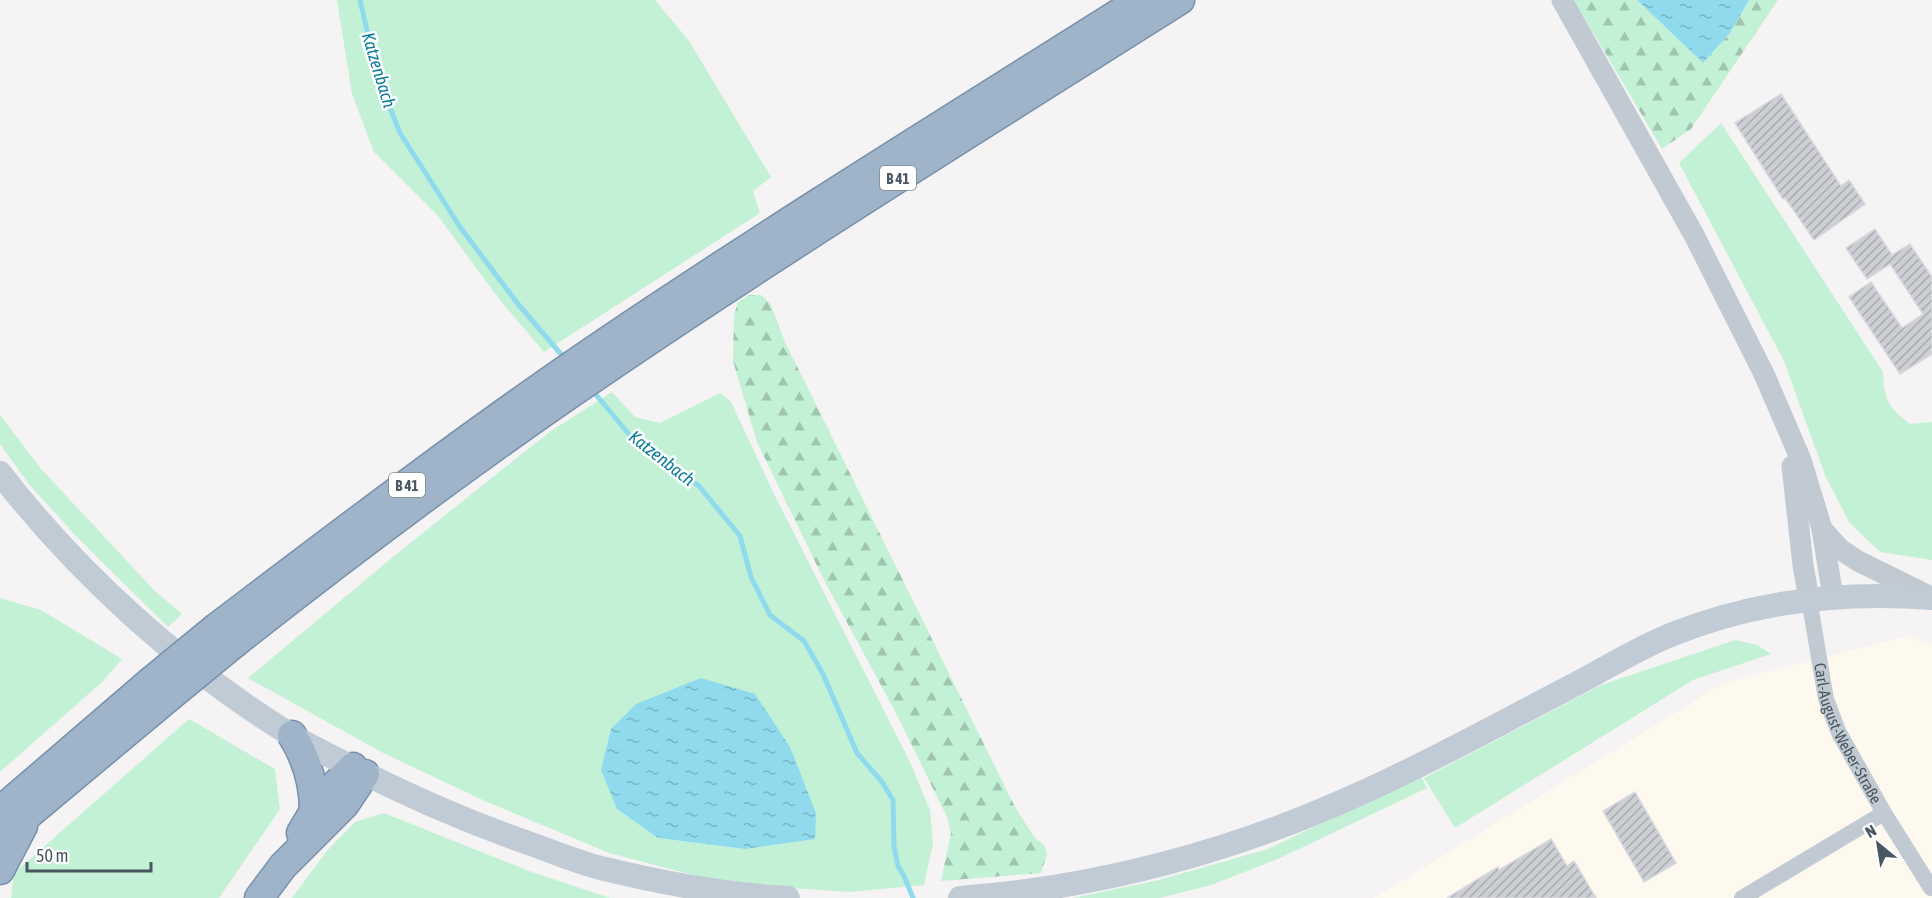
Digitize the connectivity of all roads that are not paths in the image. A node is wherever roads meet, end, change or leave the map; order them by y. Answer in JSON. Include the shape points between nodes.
{"nodes":[{"id":1,"x":1140,"y":0,"type":"edge"},
{"id":2,"x":1180,"y":0,"type":"edge"},
{"id":3,"x":1562,"y":0,"type":"edge"},
{"id":4,"x":612,"y":352,"type":"junction"},
{"id":5,"x":1780,"y":412,"type":"junction"},
{"id":6,"x":4,"y":487,"type":"edge"},
{"id":7,"x":1822,"y":529,"type":"junction"},
{"id":8,"x":1833,"y":597,"type":"junction"},
{"id":9,"x":1932,"y":598,"type":"edge"},
{"id":10,"x":1809,"y":599,"type":"junction"},
{"id":11,"x":292,"y":735,"type":"junction"},
{"id":12,"x":359,"y":770,"type":"junction"},
{"id":13,"x":10,"y":808,"type":"edge"},
{"id":14,"x":314,"y":811,"type":"junction"},
{"id":15,"x":1884,"y":813,"type":"junction"},
{"id":16,"x":0,"y":842,"type":"edge"},
{"id":17,"x":283,"y":866,"type":"junction"},
{"id":18,"x":0,"y":870,"type":"edge"},
{"id":19,"x":1931,"y":888,"type":"edge"},
{"id":20,"x":259,"y":898,"type":"edge"},
{"id":21,"x":788,"y":898,"type":"edge"},
{"id":22,"x":967,"y":898,"type":"edge"},
{"id":23,"x":1742,"y":898,"type":"edge"}],
"edges":[{"from":1,"to":4,"type":"highway","number":"B 41","via":[[751,245]]},
{"from":2,"to":4,"type":"highway","number":"B 41","via":[[764,263]]},
{"from":3,"to":5,"type":"street","via":[[1694,235]]},
{"from":4,"to":13,"type":"highway","number":"B 41","bridge":true,"via":[[380,504],[227,635]]},
{"from":5,"to":7,"type":"street","via":[[1801,460]]},
{"from":5,"to":10,"type":"street"},
{"from":6,"to":11,"type":"main road","via":[[113,598],[212,681]]},
{"from":7,"to":8,"type":"street"},
{"from":7,"to":9,"type":"street","via":[[1858,561]]},
{"from":8,"to":9,"type":"main road"},
{"from":8,"to":10,"type":"main road"},
{"from":10,"to":15,"type":"street","name":"Carl-August-Weber-Straße","via":[[1826,699],[1839,733]]},
{"from":10,"to":22,"type":"main road","via":[[1778,603],[1671,635],[1438,757],[1357,795],[1250,837],[1146,868],[1071,884]]},
{"from":11,"to":12,"type":"main road"},
{"from":11,"to":14,"type":"highway","via":[[308,768]]},
{"from":12,"to":14,"type":"highway","via":[[332,787]]},
{"from":12,"to":17,"type":"highway","via":[[358,787],[339,811]]},
{"from":12,"to":21,"type":"main road","via":[[434,808],[599,867],[674,884]]},
{"from":13,"to":16,"type":"highway","number":"B 41"},
{"from":13,"to":18,"type":"highway","number":"B 41"},
{"from":14,"to":17,"type":"highway"},
{"from":15,"to":19,"type":"street","name":"Carl-August-Weber-Straße"},
{"from":15,"to":23,"type":"street"},
{"from":17,"to":20,"type":"highway"}]}
